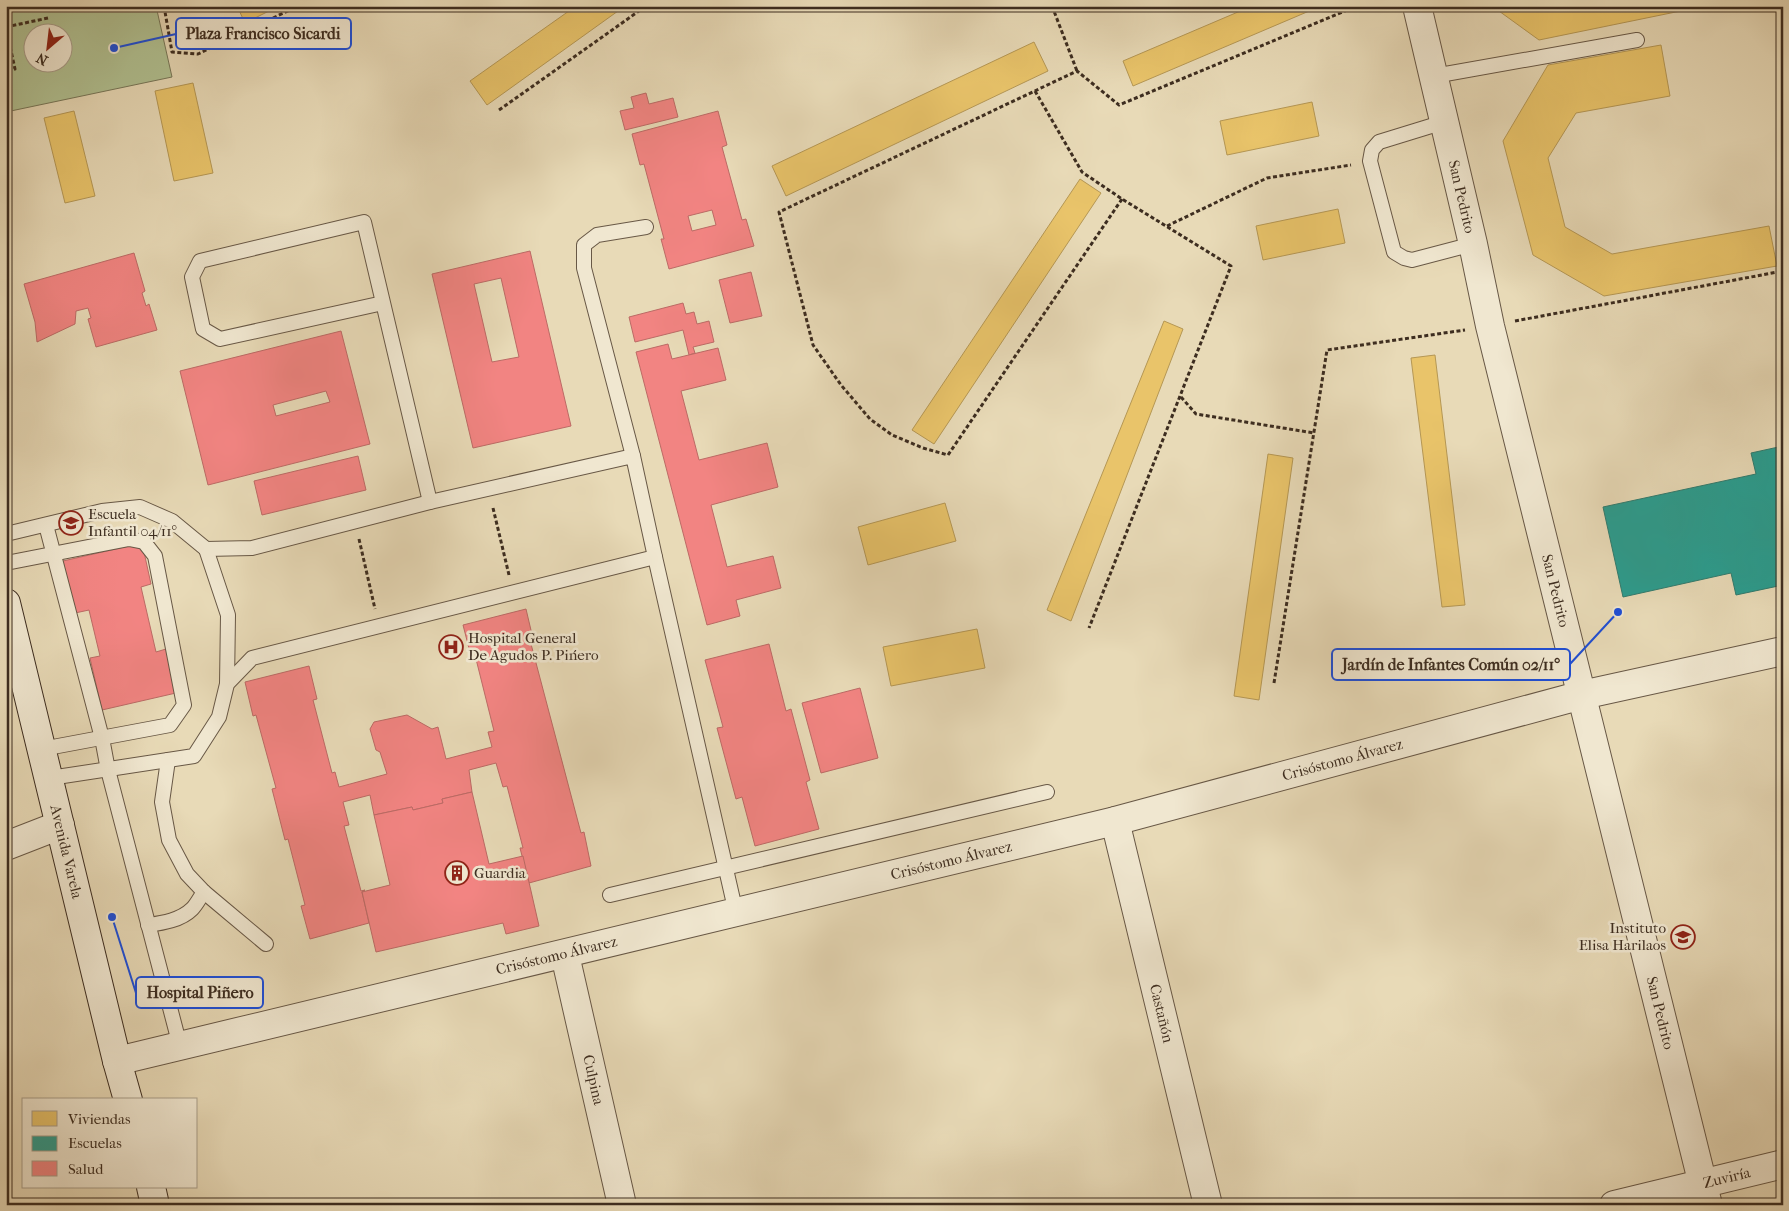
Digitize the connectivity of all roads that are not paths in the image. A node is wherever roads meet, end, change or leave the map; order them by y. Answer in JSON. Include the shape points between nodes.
{"nodes":[{"id":1,"x":1417,"y":6,"type":"edge"},
{"id":2,"x":1637,"y":40,"type":"dead end"},
{"id":3,"x":1434,"y":76,"type":"junction"},
{"id":4,"x":1444,"y":122,"type":"junction"},
{"id":5,"x":646,"y":228,"type":"dead end"},
{"id":6,"x":1473,"y":244,"type":"junction"},
{"id":7,"x":382,"y":303,"type":"junction"},
{"id":8,"x":633,"y":456,"type":"junction"},
{"id":9,"x":430,"y":502,"type":"junction"},
{"id":10,"x":46,"y":525,"type":"junction"},
{"id":11,"x":6,"y":534,"type":"edge"},
{"id":12,"x":206,"y":549,"type":"junction"},
{"id":13,"x":54,"y":553,"type":"junction"},
{"id":14,"x":655,"y":557,"type":"junction"},
{"id":15,"x":6,"y":563,"type":"edge"},
{"id":16,"x":6,"y":603,"type":"edge"},
{"id":17,"x":1783,"y":651,"type":"edge"},
{"id":18,"x":227,"y":684,"type":"junction"},
{"id":19,"x":1582,"y":695,"type":"junction"},
{"id":20,"x":102,"y":738,"type":"junction"},
{"id":21,"x":42,"y":749,"type":"junction"},
{"id":22,"x":168,"y":760,"type":"junction"},
{"id":23,"x":108,"y":770,"type":"junction"},
{"id":24,"x":50,"y":778,"type":"junction"},
{"id":25,"x":1047,"y":792,"type":"dead end"},
{"id":26,"x":1115,"y":821,"type":"junction"},
{"id":27,"x":60,"y":825,"type":"junction"},
{"id":28,"x":6,"y":846,"type":"edge"},
{"id":29,"x":726,"y":868,"type":"junction"},
{"id":30,"x":204,"y":892,"type":"junction"},
{"id":31,"x":610,"y":895,"type":"dead end"},
{"id":32,"x":736,"y":913,"type":"junction"},
{"id":33,"x":148,"y":925,"type":"junction"},
{"id":34,"x":266,"y":944,"type":"dead end"},
{"id":35,"x":565,"y":955,"type":"junction"},
{"id":36,"x":180,"y":1046,"type":"junction"},
{"id":37,"x":117,"y":1061,"type":"junction"},
{"id":38,"x":127,"y":1098,"type":"edge"},
{"id":39,"x":1783,"y":1164,"type":"edge"},
{"id":40,"x":151,"y":1188,"type":"edge"},
{"id":41,"x":1705,"y":1194,"type":"edge"},
{"id":42,"x":156,"y":1205,"type":"edge"},
{"id":43,"x":622,"y":1205,"type":"edge"},
{"id":44,"x":1208,"y":1205,"type":"edge"},
{"id":45,"x":1614,"y":1205,"type":"edge"}],
"edges":[{"from":1,"to":3,"type":"street","name":"San Pedrito"},
{"from":2,"to":3,"type":"lane"},
{"from":3,"to":4,"type":"street","name":"San Pedrito"},
{"from":4,"to":6,"type":"street","name":"San Pedrito"},
{"from":4,"to":6,"type":"lane","via":[[1379,142],[1372,150],[1370,161],[1394,252],[1412,260]]},
{"from":5,"to":8,"type":"lane","via":[[597,235],[584,245],[584,268]]},
{"from":6,"to":19,"type":"street","name":"San Pedrito","via":[[1490,326]]},
{"from":7,"to":7,"type":"lane","via":[[220,340],[203,329],[192,277],[200,260],[364,222]]},
{"from":7,"to":9,"type":"lane"},
{"from":8,"to":9,"type":"lane"},
{"from":8,"to":14,"type":"lane"},
{"from":9,"to":12,"type":"lane","via":[[252,548]]},
{"from":10,"to":11,"type":"lane"},
{"from":10,"to":12,"type":"lane","via":[[102,511],[140,507],[172,521]]},
{"from":10,"to":13,"type":"lane"},
{"from":12,"to":18,"type":"lane","via":[[228,614]]},
{"from":13,"to":15,"type":"lane"},
{"from":13,"to":20,"type":"lane"},
{"from":13,"to":20,"type":"lane","via":[[129,539],[144,542],[155,556],[184,705],[170,725]]},
{"from":14,"to":18,"type":"lane","via":[[252,658]]},
{"from":14,"to":29,"type":"lane"},
{"from":16,"to":21,"type":"street","name":"Avenida Varela"},
{"from":17,"to":19,"type":"street","name":"Crisóstomo Álvarez"},
{"from":18,"to":22,"type":"lane","via":[[218,717],[194,756]]},
{"from":19,"to":26,"type":"street","name":"Crisóstomo Álvarez"},
{"from":19,"to":41,"type":"street","name":"San Pedrito"},
{"from":20,"to":21,"type":"lane"},
{"from":20,"to":23,"type":"lane"},
{"from":21,"to":24,"type":"street","name":"Avenida Varela"},
{"from":22,"to":23,"type":"lane"},
{"from":22,"to":30,"type":"lane","via":[[162,802],[169,840],[187,874]]},
{"from":23,"to":24,"type":"lane"},
{"from":23,"to":33,"type":"lane"},
{"from":24,"to":27,"type":"street","name":"Avenida Varela"},
{"from":25,"to":29,"type":"lane"},
{"from":26,"to":32,"type":"street","name":"Crisóstomo Álvarez"},
{"from":26,"to":44,"type":"street","name":"Castañón"},
{"from":27,"to":28,"type":"street"},
{"from":27,"to":37,"type":"street","name":"Avenida Varela"},
{"from":29,"to":31,"type":"lane"},
{"from":29,"to":32,"type":"lane"},
{"from":30,"to":33,"type":"lane","via":[[180,917]]},
{"from":30,"to":34,"type":"lane"},
{"from":32,"to":35,"type":"street","name":"Crisóstomo Álvarez"},
{"from":33,"to":36,"type":"lane"},
{"from":35,"to":36,"type":"street","name":"Crisóstomo Álvarez"},
{"from":35,"to":43,"type":"street","name":"Culpina"},
{"from":36,"to":37,"type":"street","name":"Crisóstomo Álvarez"},
{"from":37,"to":38,"type":"street","name":"Avenida Varela"},
{"from":39,"to":41,"type":"street","name":"Zuviría"},
{"from":40,"to":42,"type":"street"},
{"from":41,"to":45,"type":"street","name":"Zuviría"}]}
